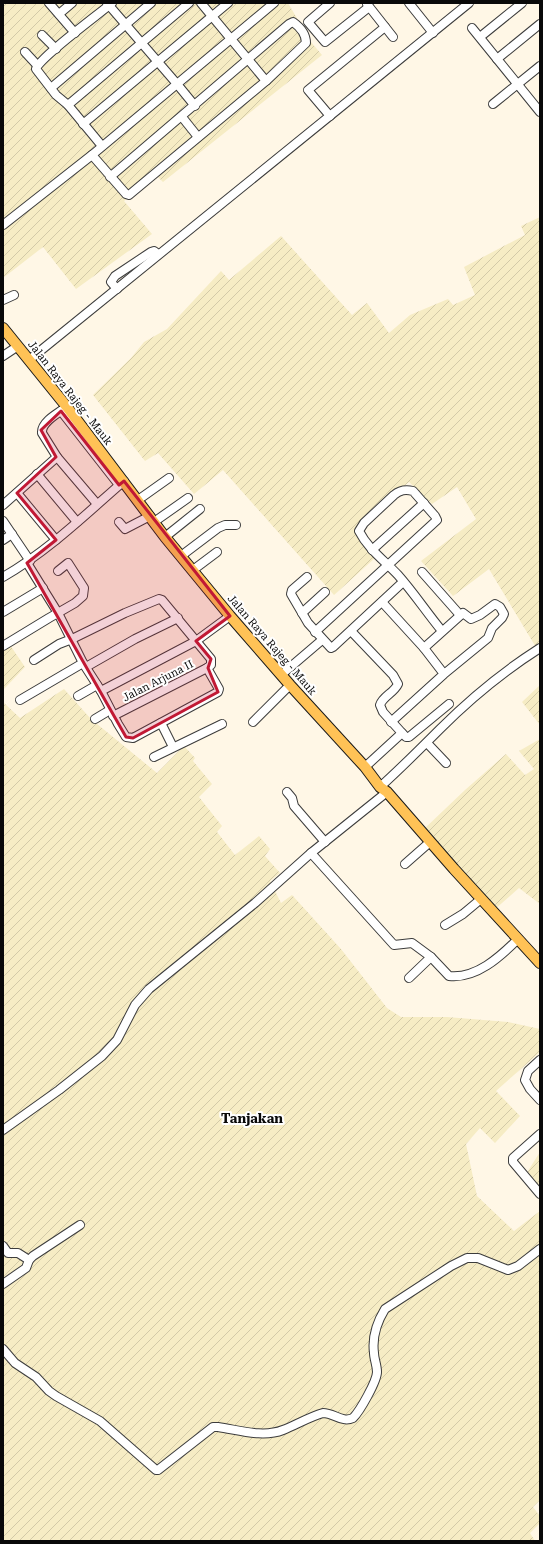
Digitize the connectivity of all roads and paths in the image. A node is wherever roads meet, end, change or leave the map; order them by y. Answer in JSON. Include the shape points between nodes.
{"nodes":[{"id":1,"x":49,"y":3,"type":"edge"},
{"id":2,"x":72,"y":3,"type":"edge"},
{"id":3,"x":151,"y":3,"type":"edge"},
{"id":4,"x":189,"y":3,"type":"edge"},
{"id":5,"x":202,"y":3,"type":"edge"},
{"id":6,"x":228,"y":3,"type":"edge"},
{"id":7,"x":274,"y":3,"type":"edge"},
{"id":8,"x":330,"y":3,"type":"edge"},
{"id":9,"x":408,"y":3,"type":"edge"},
{"id":10,"x":470,"y":3,"type":"edge"},
{"id":11,"x":522,"y":3,"type":"edge"},
{"id":12,"x":109,"y":4,"type":"edge"},
{"id":13,"x":368,"y":5,"type":"edge"},
{"id":14,"x":59,"y":14,"type":"junction"},
{"id":15,"x":212,"y":16,"type":"junction"},
{"id":16,"x":125,"y":24,"type":"junction"},
{"id":17,"x":540,"y":24,"type":"edge"},
{"id":18,"x":385,"y":27,"type":"junction"},
{"id":19,"x":472,"y":28,"type":"dead end"},
{"id":20,"x":75,"y":33,"type":"junction"},
{"id":21,"x":433,"y":33,"type":"junction"},
{"id":22,"x":42,"y":35,"type":"dead end"},
{"id":23,"x":393,"y":37,"type":"dead end"},
{"id":24,"x":480,"y":37,"type":"junction"},
{"id":25,"x":231,"y":38,"type":"junction"},
{"id":26,"x":142,"y":43,"type":"junction"},
{"id":27,"x":56,"y":49,"type":"junction"},
{"id":28,"x":25,"y":52,"type":"dead end"},
{"id":29,"x":497,"y":59,"type":"junction"},
{"id":30,"x":249,"y":60,"type":"junction"},
{"id":31,"x":158,"y":62,"type":"junction"},
{"id":32,"x":37,"y":65,"type":"junction"},
{"id":33,"x":540,"y":66,"type":"edge"},
{"id":34,"x":266,"y":81,"type":"junction"},
{"id":35,"x":177,"y":84,"type":"junction"},
{"id":36,"x":517,"y":84,"type":"junction"},
{"id":37,"x":51,"y":88,"type":"junction"},
{"id":38,"x":493,"y":104,"type":"dead end"},
{"id":39,"x":68,"y":105,"type":"junction"},
{"id":40,"x":195,"y":106,"type":"junction"},
{"id":41,"x":539,"y":108,"type":"edge"},
{"id":42,"x":330,"y":116,"type":"junction"},
{"id":43,"x":182,"y":117,"type":"junction"},
{"id":44,"x":83,"y":124,"type":"junction"},
{"id":45,"x":198,"y":137,"type":"junction"},
{"id":46,"x":102,"y":146,"type":"junction"},
{"id":47,"x":92,"y":155,"type":"junction"},
{"id":48,"x":110,"y":177,"type":"junction"},
{"id":49,"x":3,"y":225,"type":"edge"},
{"id":50,"x":14,"y":295,"type":"dead end"},
{"id":51,"x":3,"y":300,"type":"edge"},
{"id":52,"x":3,"y":328,"type":"edge"},
{"id":53,"x":18,"y":346,"type":"junction"},
{"id":54,"x":3,"y":356,"type":"edge"},
{"id":55,"x":29,"y":360,"type":"junction"},
{"id":56,"x":64,"y":409,"type":"junction"},
{"id":57,"x":57,"y":457,"type":"junction"},
{"id":58,"x":37,"y":474,"type":"junction"},
{"id":59,"x":169,"y":478,"type":"dead end"},
{"id":60,"x":122,"y":483,"type":"junction"},
{"id":61,"x":17,"y":493,"type":"junction"},
{"id":62,"x":188,"y":498,"type":"dead end"},
{"id":63,"x":138,"y":500,"type":"junction"},
{"id":64,"x":424,"y":503,"type":"junction"},
{"id":65,"x":98,"y":504,"type":"junction"},
{"id":66,"x":3,"y":505,"type":"edge"},
{"id":67,"x":200,"y":509,"type":"dead end"},
{"id":68,"x":152,"y":519,"type":"junction"},
{"id":69,"x":3,"y":521,"type":"edge"},
{"id":70,"x":77,"y":522,"type":"junction"},
{"id":71,"x":120,"y":522,"type":"dead end"},
{"id":72,"x":236,"y":525,"type":"dead end"},
{"id":73,"x":12,"y":534,"type":"junction"},
{"id":74,"x":165,"y":537,"type":"junction"},
{"id":75,"x":3,"y":540,"type":"edge"},
{"id":76,"x":56,"y":540,"type":"junction"},
{"id":77,"x":372,"y":550,"type":"junction"},
{"id":78,"x":217,"y":552,"type":"dead end"},
{"id":79,"x":181,"y":556,"type":"junction"},
{"id":80,"x":28,"y":562,"type":"junction"},
{"id":81,"x":387,"y":565,"type":"junction"},
{"id":82,"x":193,"y":570,"type":"junction"},
{"id":83,"x":58,"y":572,"type":"dead end"},
{"id":84,"x":422,"y":572,"type":"dead end"},
{"id":85,"x":3,"y":577,"type":"edge"},
{"id":86,"x":307,"y":577,"type":"dead end"},
{"id":87,"x":403,"y":582,"type":"junction"},
{"id":88,"x":43,"y":588,"type":"junction"},
{"id":89,"x":325,"y":592,"type":"dead end"},
{"id":90,"x":382,"y":602,"type":"junction"},
{"id":91,"x":3,"y":612,"type":"edge"},
{"id":92,"x":58,"y":613,"type":"junction"},
{"id":93,"x":302,"y":613,"type":"junction"},
{"id":94,"x":460,"y":615,"type":"junction"},
{"id":95,"x":230,"y":616,"type":"junction"},
{"id":96,"x":178,"y":618,"type":"junction"},
{"id":97,"x":351,"y":631,"type":"junction"},
{"id":98,"x":442,"y":631,"type":"junction"},
{"id":99,"x":316,"y":632,"type":"junction"},
{"id":100,"x":72,"y":639,"type":"junction"},
{"id":101,"x":322,"y":640,"type":"junction"},
{"id":102,"x":196,"y":641,"type":"junction"},
{"id":103,"x":3,"y":646,"type":"edge"},
{"id":104,"x":424,"y":648,"type":"junction"},
{"id":105,"x":540,"y":648,"type":"edge"},
{"id":106,"x":34,"y":660,"type":"dead end"},
{"id":107,"x":84,"y":665,"type":"junction"},
{"id":108,"x":209,"y":665,"type":"junction"},
{"id":109,"x":444,"y":674,"type":"junction"},
{"id":110,"x":281,"y":675,"type":"junction"},
{"id":111,"x":290,"y":685,"type":"junction"},
{"id":112,"x":99,"y":688,"type":"junction"},
{"id":113,"x":78,"y":696,"type":"dead end"},
{"id":114,"x":20,"y":700,"type":"dead end"},
{"id":115,"x":449,"y":704,"type":"dead end"},
{"id":116,"x":112,"y":713,"type":"junction"},
{"id":117,"x":95,"y":719,"type":"dead end"},
{"id":118,"x":253,"y":722,"type":"dead end"},
{"id":119,"x":392,"y":722,"type":"junction"},
{"id":120,"x":161,"y":723,"type":"junction"},
{"id":121,"x":222,"y":724,"type":"dead end"},
{"id":122,"x":402,"y":733,"type":"junction"},
{"id":123,"x":427,"y":743,"type":"junction"},
{"id":124,"x":173,"y":747,"type":"junction"},
{"id":125,"x":154,"y":757,"type":"dead end"},
{"id":126,"x":446,"y":763,"type":"dead end"},
{"id":127,"x":365,"y":767,"type":"junction"},
{"id":128,"x":383,"y":789,"type":"junction"},
{"id":129,"x":287,"y":792,"type":"dead end"},
{"id":130,"x":325,"y":842,"type":"junction"},
{"id":131,"x":430,"y":842,"type":"junction"},
{"id":132,"x":311,"y":853,"type":"junction"},
{"id":133,"x":406,"y":864,"type":"dead end"},
{"id":134,"x":481,"y":899,"type":"junction"},
{"id":135,"x":445,"y":925,"type":"dead end"},
{"id":136,"x":518,"y":939,"type":"junction"},
{"id":137,"x":431,"y":957,"type":"junction"},
{"id":138,"x":540,"y":963,"type":"edge"},
{"id":139,"x":409,"y":978,"type":"dead end"},
{"id":140,"x":540,"y":1060,"type":"edge"},
{"id":141,"x":540,"y":1100,"type":"edge"},
{"id":142,"x":3,"y":1130,"type":"edge"},
{"id":143,"x":540,"y":1134,"type":"edge"},
{"id":144,"x":540,"y":1194,"type":"edge"},
{"id":145,"x":80,"y":1225,"type":"dead end"},
{"id":146,"x":3,"y":1246,"type":"edge"},
{"id":147,"x":540,"y":1249,"type":"edge"},
{"id":148,"x":29,"y":1260,"type":"junction"},
{"id":149,"x":3,"y":1284,"type":"edge"},
{"id":150,"x":3,"y":1349,"type":"edge"}],
"edges":[{"from":1,"to":14,"type":"street"},
{"from":2,"to":14,"type":"street"},
{"from":3,"to":16,"type":"street"},
{"from":4,"to":26,"type":"street"},
{"from":5,"to":15,"type":"street"},
{"from":6,"to":15,"type":"street"},
{"from":7,"to":25,"type":"street"},
{"from":8,"to":13,"type":"street","via":[[308,22],[325,42]]},
{"from":9,"to":21,"type":"street"},
{"from":10,"to":21,"type":"street"},
{"from":11,"to":24,"type":"street"},
{"from":12,"to":16,"type":"street"},
{"from":12,"to":20,"type":"street"},
{"from":13,"to":18,"type":"street"},
{"from":14,"to":20,"type":"street"},
{"from":15,"to":25,"type":"street"},
{"from":15,"to":31,"type":"street"},
{"from":16,"to":26,"type":"street"},
{"from":16,"to":37,"type":"street"},
{"from":17,"to":29,"type":"street"},
{"from":18,"to":23,"type":"street"},
{"from":18,"to":42,"type":"street","via":[[308,90]]},
{"from":19,"to":24,"type":"street"},
{"from":20,"to":27,"type":"street"},
{"from":21,"to":42,"type":"street"},
{"from":22,"to":27,"type":"street"},
{"from":24,"to":29,"type":"street"},
{"from":25,"to":30,"type":"street"},
{"from":25,"to":35,"type":"street"},
{"from":26,"to":31,"type":"street"},
{"from":26,"to":39,"type":"street"},
{"from":27,"to":32,"type":"street"},
{"from":28,"to":32,"type":"street"},
{"from":29,"to":36,"type":"street"},
{"from":30,"to":34,"type":"street"},
{"from":30,"to":34,"type":"street","via":[[292,23],[296,23],[303,32],[306,43]]},
{"from":30,"to":40,"type":"street"},
{"from":31,"to":35,"type":"street"},
{"from":31,"to":44,"type":"street"},
{"from":32,"to":37,"type":"street","via":[[37,71]]},
{"from":33,"to":36,"type":"street"},
{"from":34,"to":45,"type":"street"},
{"from":35,"to":40,"type":"street"},
{"from":35,"to":46,"type":"street"},
{"from":36,"to":38,"type":"street"},
{"from":36,"to":41,"type":"street"},
{"from":37,"to":39,"type":"street"},
{"from":39,"to":44,"type":"street"},
{"from":40,"to":43,"type":"street"},
{"from":42,"to":55,"type":"street"},
{"from":43,"to":45,"type":"street"},
{"from":43,"to":48,"type":"street"},
{"from":44,"to":46,"type":"street"},
{"from":45,"to":48,"type":"street","via":[[129,195]]},
{"from":46,"to":47,"type":"street"},
{"from":47,"to":48,"type":"street"},
{"from":47,"to":49,"type":"street"},
{"from":50,"to":51,"type":"street"},
{"from":52,"to":53,"type":"main road","name":"Jalan Raya Rajeg - Mauk"},
{"from":53,"to":54,"type":"street"},
{"from":53,"to":55,"type":"main road","name":"Jalan Raya Rajeg - Mauk"},
{"from":55,"to":56,"type":"main road","name":"Jalan Raya Rajeg - Mauk"},
{"from":56,"to":57,"type":"street","via":[[41,430]]},
{"from":56,"to":60,"type":"main road","name":"Jalan Raya Rajeg - Mauk"},
{"from":57,"to":58,"type":"street"},
{"from":57,"to":65,"type":"street"},
{"from":58,"to":61,"type":"street"},
{"from":58,"to":70,"type":"street"},
{"from":59,"to":63,"type":"street"},
{"from":60,"to":63,"type":"main road","name":"Jalan Raya Rajeg - Mauk"},
{"from":60,"to":65,"type":"street"},
{"from":61,"to":66,"type":"street"},
{"from":61,"to":76,"type":"street"},
{"from":62,"to":68,"type":"street"},
{"from":63,"to":68,"type":"main road","name":"Jalan Raya Rajeg - Mauk"},
{"from":64,"to":77,"type":"street"},
{"from":64,"to":77,"type":"street","via":[[412,491],[404,489],[394,495],[360,528],[361,535]]},
{"from":64,"to":81,"type":"street","via":[[437,520]]},
{"from":65,"to":70,"type":"street"},
{"from":67,"to":74,"type":"street"},
{"from":68,"to":71,"type":"street","via":[[125,529]]},
{"from":68,"to":74,"type":"main road","name":"Jalan Raya Rajeg - Mauk"},
{"from":69,"to":73,"type":"street"},
{"from":70,"to":76,"type":"street"},
{"from":72,"to":79,"type":"street","via":[[218,528]]},
{"from":73,"to":75,"type":"street"},
{"from":73,"to":80,"type":"street"},
{"from":74,"to":79,"type":"main road","name":"Jalan Raya Rajeg - Mauk"},
{"from":76,"to":80,"type":"street"},
{"from":77,"to":81,"type":"street"},
{"from":78,"to":82,"type":"street"},
{"from":79,"to":82,"type":"main road","name":"Jalan Raya Rajeg - Mauk"},
{"from":80,"to":85,"type":"street"},
{"from":80,"to":88,"type":"street"},
{"from":81,"to":87,"type":"street"},
{"from":81,"to":99,"type":"street"},
{"from":82,"to":95,"type":"main road","name":"Jalan Raya Rajeg - Mauk"},
{"from":83,"to":92,"type":"street","via":[[68,563],[83,585],[84,591],[80,600]]},
{"from":84,"to":94,"type":"street"},
{"from":86,"to":93,"type":"street","via":[[291,592]]},
{"from":87,"to":90,"type":"street"},
{"from":87,"to":98,"type":"street"},
{"from":88,"to":91,"type":"street"},
{"from":88,"to":92,"type":"street"},
{"from":89,"to":93,"type":"street"},
{"from":90,"to":97,"type":"street"},
{"from":90,"to":104,"type":"street"},
{"from":92,"to":100,"type":"street"},
{"from":92,"to":103,"type":"street"},
{"from":93,"to":99,"type":"street"},
{"from":94,"to":98,"type":"street"},
{"from":94,"to":109,"type":"street","via":[[465,613],[471,618],[480,615],[494,604],[500,607],[504,614],[492,628],[488,638]]},
{"from":95,"to":102,"type":"street"},
{"from":95,"to":110,"type":"main road","name":"Jalan Raya Rajeg - Mauk"},
{"from":96,"to":100,"type":"street","via":[[165,602],[159,599]]},
{"from":96,"to":102,"type":"street"},
{"from":96,"to":107,"type":"street"},
{"from":97,"to":101,"type":"street","via":[[330,648]]},
{"from":97,"to":119,"type":"street","via":[[397,681],[396,687],[380,705]]},
{"from":98,"to":104,"type":"street"},
{"from":99,"to":101,"type":"street"},
{"from":100,"to":106,"type":"street"},
{"from":100,"to":107,"type":"street"},
{"from":101,"to":110,"type":"street"},
{"from":102,"to":108,"type":"street"},
{"from":102,"to":112,"type":"street"},
{"from":104,"to":109,"type":"street"},
{"from":105,"to":123,"type":"street","via":[[489,686]]},
{"from":107,"to":112,"type":"street"},
{"from":107,"to":114,"type":"street"},
{"from":108,"to":116,"type":"street","name":"Jalan Arjuna II"},
{"from":108,"to":120,"type":"street","via":[[218,692]]},
{"from":109,"to":119,"type":"street"},
{"from":110,"to":111,"type":"main road","name":"Jalan Raya Rajeg - Mauk"},
{"from":111,"to":118,"type":"street"},
{"from":111,"to":127,"type":"main road","name":"Jalan Raya Rajeg - Mauk"},
{"from":112,"to":113,"type":"street"},
{"from":112,"to":116,"type":"street"},
{"from":115,"to":122,"type":"street","via":[[409,737]]},
{"from":116,"to":117,"type":"street","name":"Jalan Arjuna II"},
{"from":116,"to":120,"type":"street","via":[[122,733],[128,738],[133,738]]},
{"from":119,"to":122,"type":"street"},
{"from":120,"to":124,"type":"street"},
{"from":121,"to":124,"type":"street"},
{"from":122,"to":127,"type":"street"},
{"from":123,"to":126,"type":"street"},
{"from":123,"to":128,"type":"street"},
{"from":124,"to":125,"type":"street"},
{"from":127,"to":128,"type":"main road","name":"Jalan Raya Rajeg - Mauk"},
{"from":128,"to":130,"type":"street"},
{"from":128,"to":131,"type":"main road","name":"Jalan Raya Rajeg - Mauk"},
{"from":129,"to":130,"type":"street","via":[[294,806]]},
{"from":130,"to":132,"type":"street"},
{"from":131,"to":133,"type":"street"},
{"from":131,"to":134,"type":"main road","name":"Jalan Raya Rajeg - Mauk"},
{"from":132,"to":137,"type":"street","via":[[394,945],[412,943]]},
{"from":132,"to":142,"type":"street","via":[[149,990],[135,1005],[116,1040],[102,1056]]},
{"from":134,"to":135,"type":"street"},
{"from":134,"to":136,"type":"main road","name":"Jalan Raya Rajeg - Mauk"},
{"from":136,"to":137,"type":"street","via":[[494,962],[462,976],[448,976]]},
{"from":136,"to":138,"type":"main road","name":"Jalan Raya Rajeg - Mauk"},
{"from":137,"to":139,"type":"street"},
{"from":140,"to":141,"type":"street","via":[[528,1071],[525,1080]]},
{"from":143,"to":144,"type":"street","via":[[513,1158],[513,1162]]},
{"from":145,"to":148,"type":"street"},
{"from":146,"to":148,"type":"street","via":[[8,1253],[18,1253]]},
{"from":147,"to":150,"type":"street","via":[[518,1266],[508,1270],[478,1258],[467,1258],[385,1310],[380,1316],[375,1333],[373,1352],[377,1373],[353,1418],[345,1420],[323,1413],[282,1431],[271,1433],[214,1427],[158,1470],[100,1421],[49,1391],[32,1374],[15,1363]]},
{"from":148,"to":149,"type":"street","via":[[26,1268]]}]}
